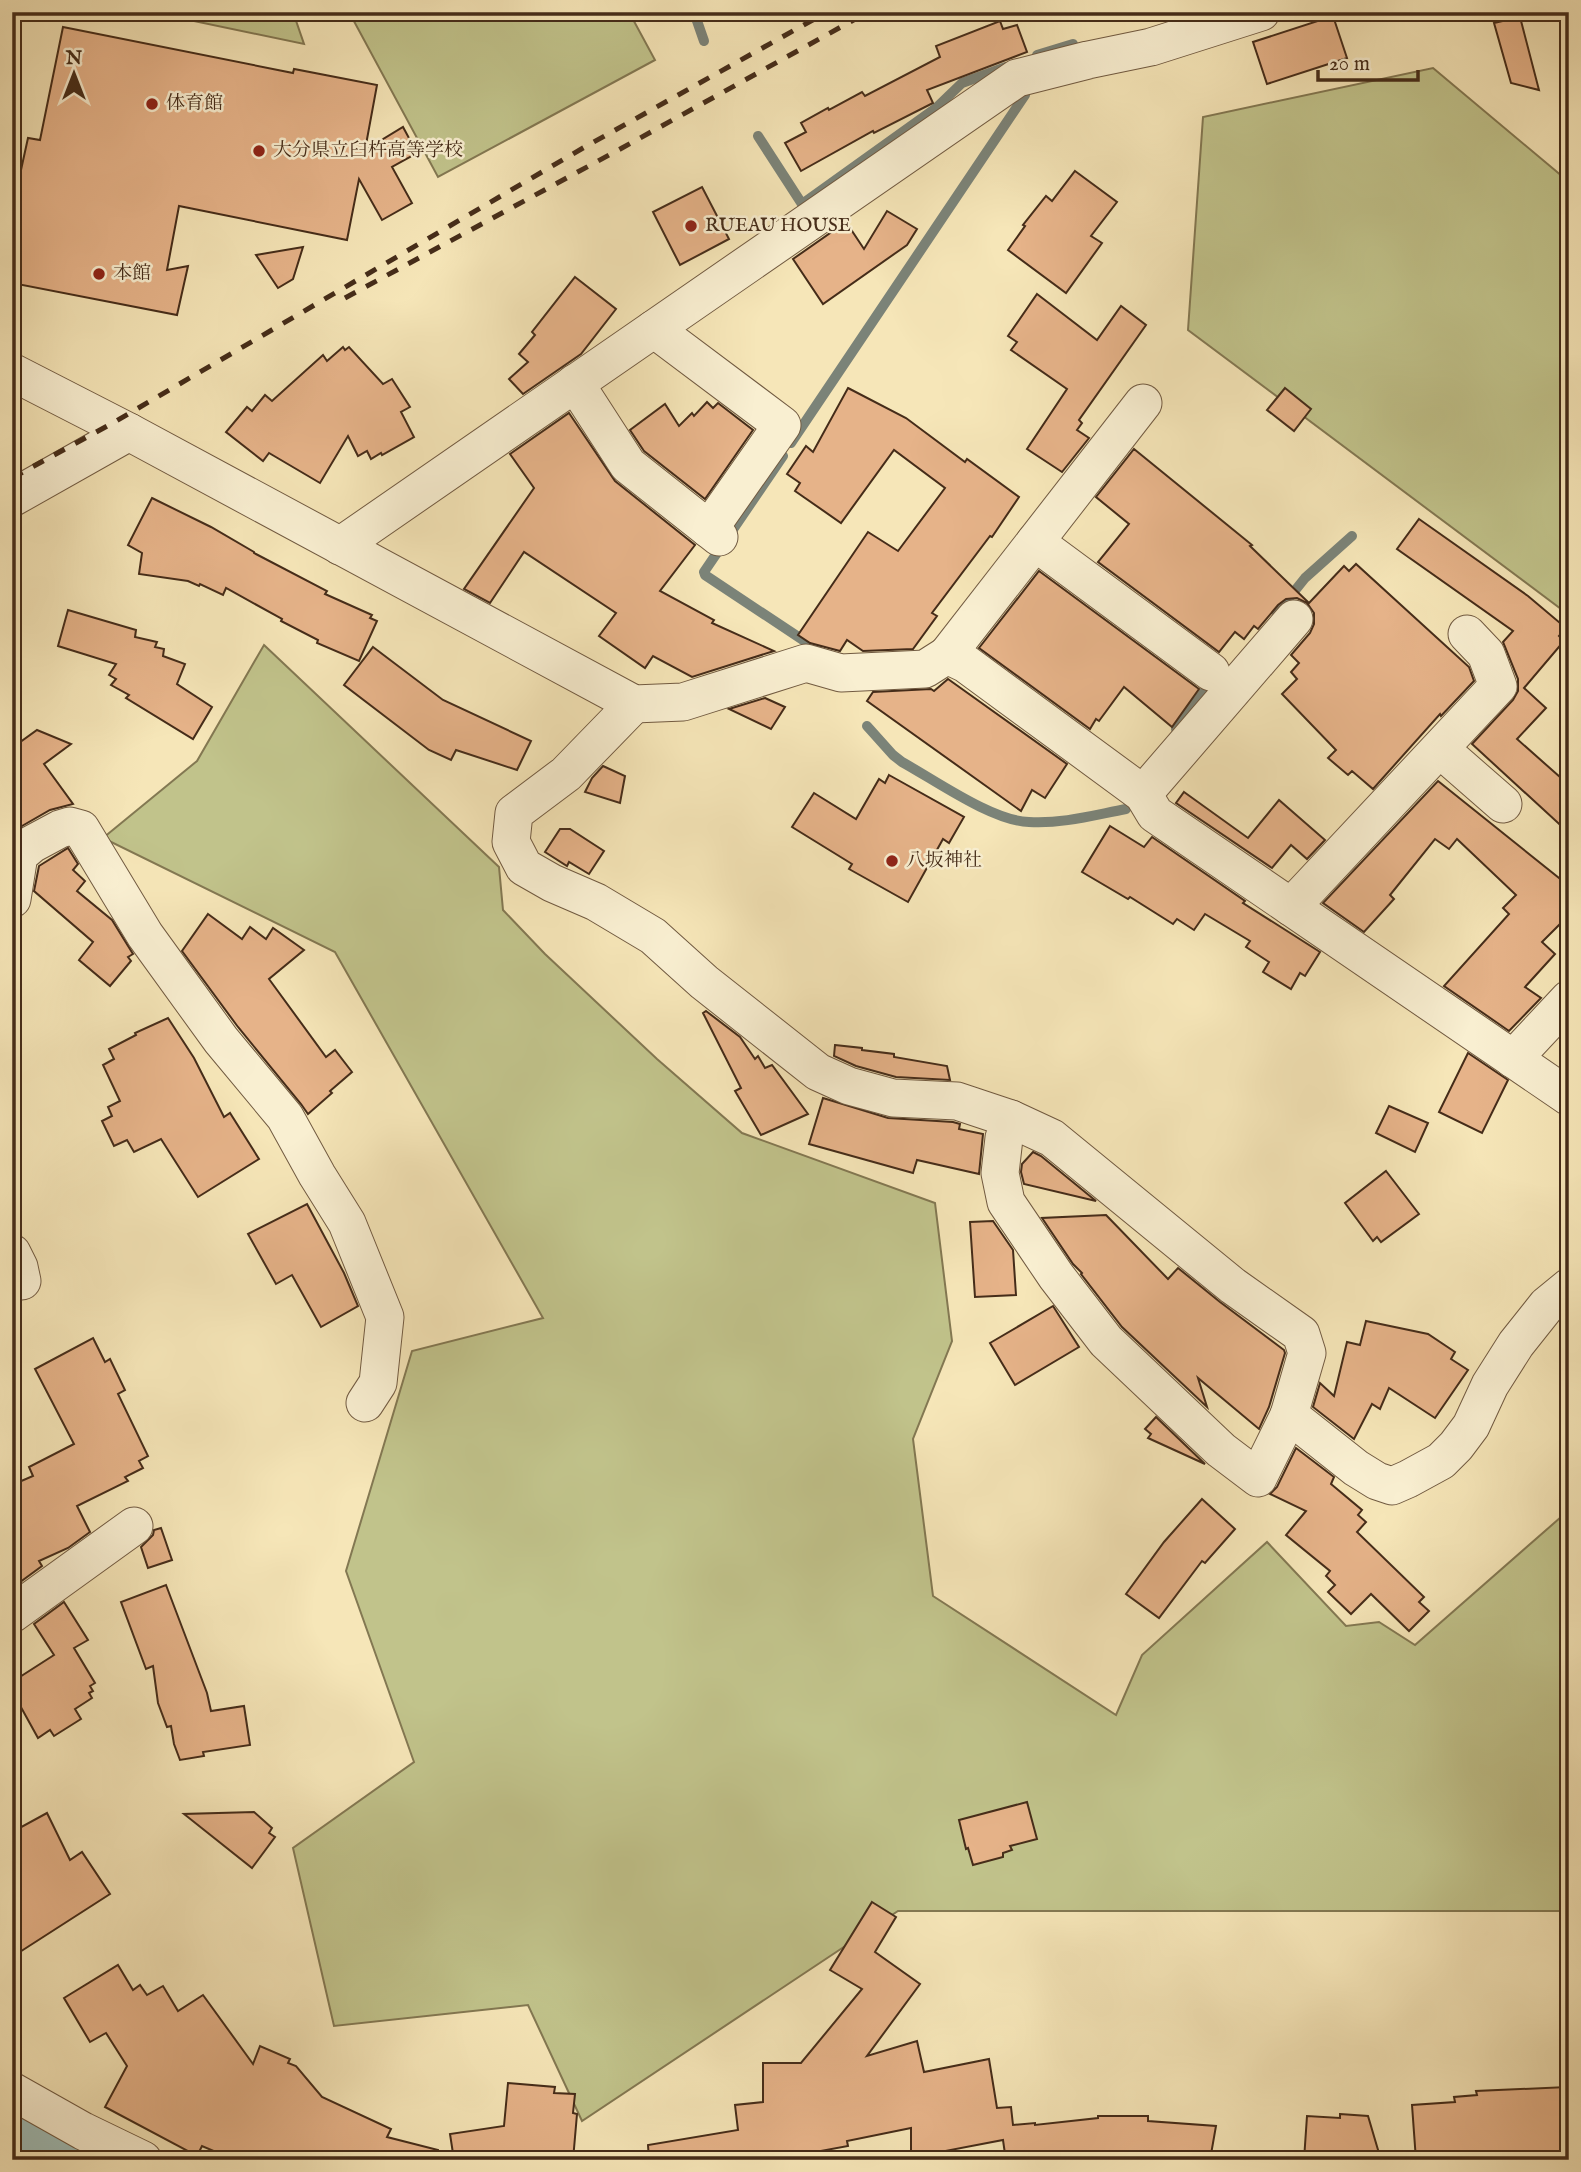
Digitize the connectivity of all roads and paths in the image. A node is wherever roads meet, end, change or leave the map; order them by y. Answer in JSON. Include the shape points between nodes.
{"nodes":[{"id":1,"x":1261,"y":12,"type":"edge"},
{"id":2,"x":653,"y":329,"type":"junction"},
{"id":3,"x":12,"y":372,"type":"edge"},
{"id":4,"x":575,"y":383,"type":"junction"},
{"id":5,"x":1143,"y":403,"type":"dead end"},
{"id":6,"x":129,"y":432,"type":"junction"},
{"id":7,"x":12,"y":498,"type":"edge"},
{"id":8,"x":1035,"y":542,"type":"junction"},
{"id":9,"x":340,"y":546,"type":"junction"},
{"id":10,"x":1294,"y":619,"type":"dead end"},
{"id":11,"x":1467,"y":634,"type":"dead end"},
{"id":12,"x":947,"y":656,"type":"junction"},
{"id":13,"x":1212,"y":672,"type":"dead end"},
{"id":14,"x":634,"y":704,"type":"junction"},
{"id":15,"x":1440,"y":749,"type":"junction"},
{"id":16,"x":1143,"y":794,"type":"junction"},
{"id":17,"x":1503,"y":804,"type":"dead end"},
{"id":18,"x":12,"y":899,"type":"edge"},
{"id":19,"x":1291,"y":907,"type":"junction"},
{"id":20,"x":1569,"y":999,"type":"edge"},
{"id":21,"x":1513,"y":1059,"type":"junction"},
{"id":22,"x":1569,"y":1097,"type":"edge"},
{"id":23,"x":1011,"y":1119,"type":"junction"},
{"id":24,"x":1561,"y":1299,"type":"edge"},
{"id":25,"x":365,"y":1403,"type":"dead end"},
{"id":26,"x":1289,"y":1415,"type":"junction"},
{"id":27,"x":134,"y":1526,"type":"dead end"},
{"id":28,"x":12,"y":1614,"type":"edge"},
{"id":29,"x":12,"y":2091,"type":"edge"},
{"id":30,"x":144,"y":2160,"type":"edge"}],
"edges":[{"from":1,"to":2,"type":"street","via":[[1151,47],[1017,78]]},
{"from":2,"to":4,"type":"street"},
{"from":2,"to":4,"type":"street","via":[[782,425],[714,533],[628,465]]},
{"from":3,"to":6,"type":"street"},
{"from":4,"to":9,"type":"street"},
{"from":5,"to":8,"type":"street"},
{"from":6,"to":7,"type":"street"},
{"from":6,"to":9,"type":"street"},
{"from":8,"to":12,"type":"street"},
{"from":8,"to":13,"type":"street"},
{"from":9,"to":14,"type":"street"},
{"from":10,"to":16,"type":"street"},
{"from":11,"to":15,"type":"street","via":[[1486,654],[1498,687]]},
{"from":12,"to":14,"type":"street","via":[[925,669],[841,673],[806,663],[683,702]]},
{"from":12,"to":16,"type":"street","via":[[966,664]]},
{"from":14,"to":23,"type":"street","via":[[566,774],[514,813],[511,842],[524,867],[653,936],[818,1072],[893,1098],[957,1101]]},
{"from":15,"to":17,"type":"street"},
{"from":15,"to":19,"type":"street"},
{"from":16,"to":19,"type":"street","via":[[1155,814]]},
{"from":18,"to":25,"type":"street","via":[[19,855],[60,829],[81,829],[145,935],[221,1040],[285,1117],[347,1223],[384,1317],[378,1383]]},
{"from":19,"to":21,"type":"street"},
{"from":20,"to":21,"type":"street"},
{"from":21,"to":22,"type":"street"},
{"from":23,"to":26,"type":"street","via":[[1052,1138],[1233,1286],[1301,1334],[1307,1353]]},
{"from":23,"to":26,"type":"street","via":[[1000,1173],[1006,1202],[1106,1341],[1221,1450],[1258,1478]]},
{"from":24,"to":26,"type":"street","via":[[1510,1354],[1456,1446],[1441,1461],[1392,1486],[1356,1468]]},
{"from":27,"to":28,"type":"street"},
{"from":29,"to":30,"type":"street"}]}
